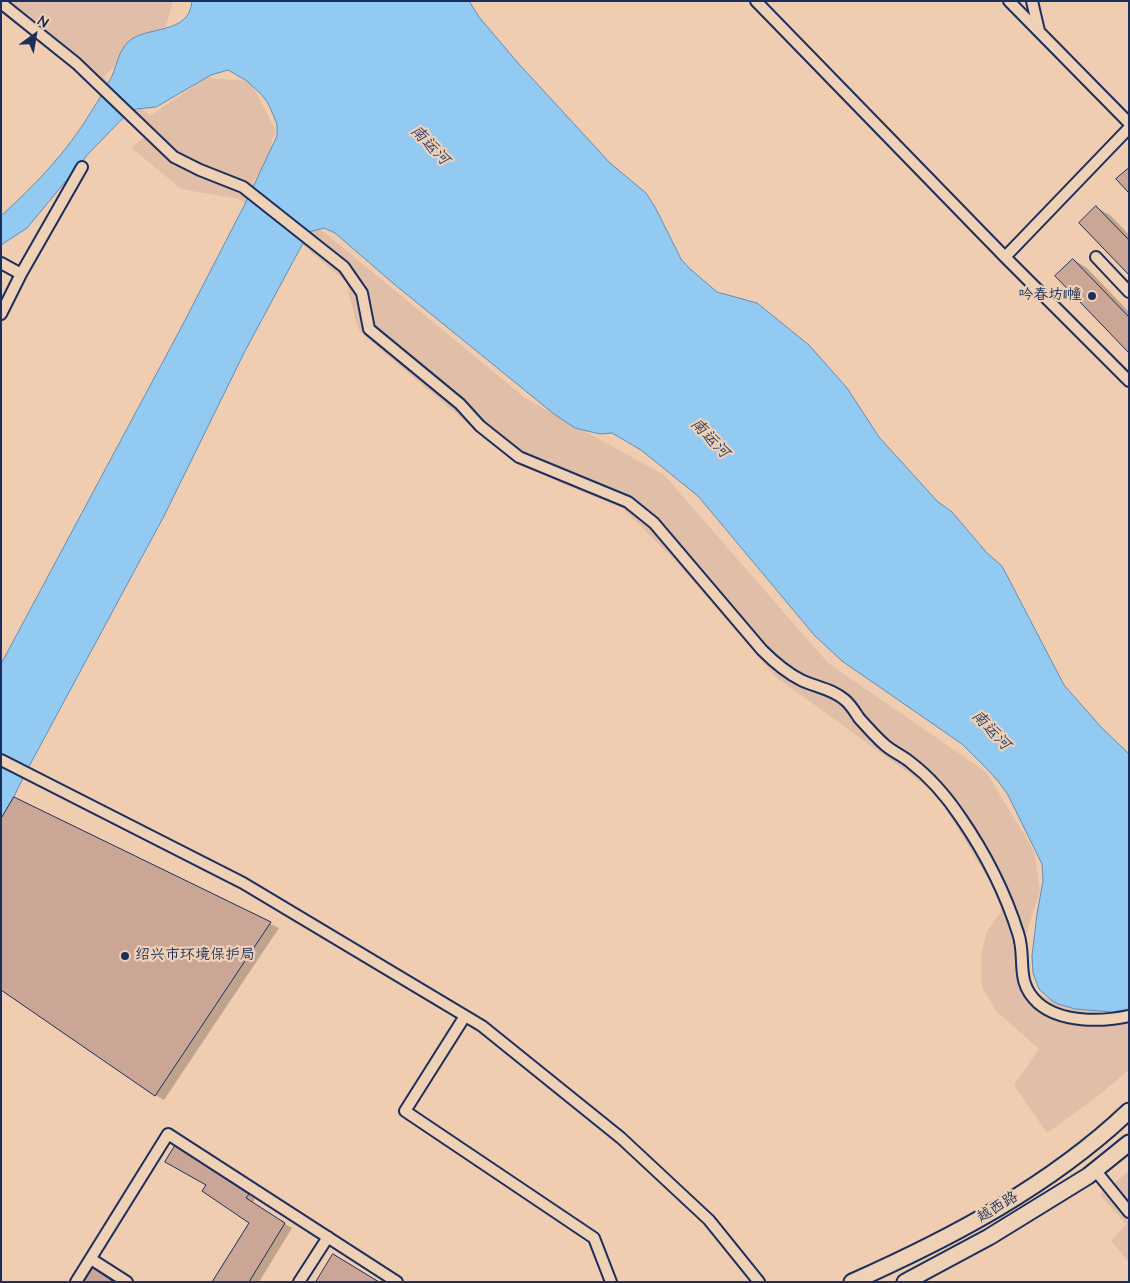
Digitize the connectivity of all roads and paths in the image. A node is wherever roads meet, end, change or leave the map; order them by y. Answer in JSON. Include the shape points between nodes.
{"nodes":[{"id":1,"x":756,"y":1,"type":"edge"},
{"id":2,"x":1009,"y":1,"type":"edge"},
{"id":3,"x":1032,"y":1,"type":"edge"},
{"id":4,"x":1,"y":3,"type":"edge"},
{"id":5,"x":1039,"y":31,"type":"junction"},
{"id":6,"x":1129,"y":123,"type":"edge"},
{"id":7,"x":1129,"y":128,"type":"edge"},
{"id":8,"x":82,"y":167,"type":"dead end"},
{"id":9,"x":1004,"y":257,"type":"junction"},
{"id":10,"x":1096,"y":257,"type":"dead end"},
{"id":11,"x":1,"y":263,"type":"edge"},
{"id":12,"x":21,"y":274,"type":"junction"},
{"id":13,"x":1129,"y":292,"type":"edge"},
{"id":14,"x":1,"y":314,"type":"edge"},
{"id":15,"x":1129,"y":381,"type":"edge"},
{"id":16,"x":1,"y":760,"type":"edge"},
{"id":17,"x":465,"y":1016,"type":"junction"},
{"id":18,"x":1129,"y":1016,"type":"edge"},
{"id":19,"x":1129,"y":1111,"type":"edge"},
{"id":20,"x":1129,"y":1143,"type":"edge"},
{"id":21,"x":1095,"y":1170,"type":"junction"},
{"id":22,"x":1129,"y":1212,"type":"edge"},
{"id":23,"x":328,"y":1237,"type":"junction"},
{"id":24,"x":90,"y":1259,"type":"junction"},
{"id":25,"x":76,"y":1282,"type":"edge"},
{"id":26,"x":127,"y":1282,"type":"edge"},
{"id":27,"x":299,"y":1282,"type":"edge"},
{"id":28,"x":397,"y":1282,"type":"edge"},
{"id":29,"x":611,"y":1282,"type":"edge"},
{"id":30,"x":758,"y":1282,"type":"edge"},
{"id":31,"x":852,"y":1282,"type":"edge"},
{"id":32,"x":905,"y":1282,"type":"edge"}],
"edges":[{"from":1,"to":9,"type":"street"},
{"from":2,"to":5,"type":"street"},
{"from":3,"to":5,"type":"street"},
{"from":4,"to":18,"type":"street","via":[[76,63],[174,157],[243,187],[344,266],[362,293],[369,329],[460,404],[480,426],[519,456],[628,502],[654,523],[778,667],[845,699],[886,747],[936,784],[961,818],[997,880],[1019,935],[1023,981],[1028,992],[1040,1004],[1063,1016],[1113,1019]]},
{"from":5,"to":6,"type":"street"},
{"from":7,"to":9,"type":"street"},
{"from":8,"to":12,"type":"street"},
{"from":9,"to":15,"type":"street"},
{"from":10,"to":13,"type":"street"},
{"from":11,"to":12,"type":"street"},
{"from":12,"to":14,"type":"street"},
{"from":16,"to":17,"type":"street","via":[[243,883]]},
{"from":17,"to":29,"type":"street","via":[[405,1111],[594,1238]]},
{"from":17,"to":30,"type":"street","via":[[482,1026],[620,1138],[709,1220]]},
{"from":19,"to":31,"type":"main road","name":"越西路","via":[[1056,1171],[976,1222]]},
{"from":20,"to":21,"type":"main road","name":"越西路"},
{"from":21,"to":22,"type":"street"},
{"from":21,"to":32,"type":"main road","name":"越西路","via":[[989,1237]]},
{"from":23,"to":24,"type":"street","via":[[168,1134]]},
{"from":23,"to":27,"type":"street"},
{"from":23,"to":28,"type":"street"},
{"from":24,"to":25,"type":"street"},
{"from":24,"to":26,"type":"street"}]}
